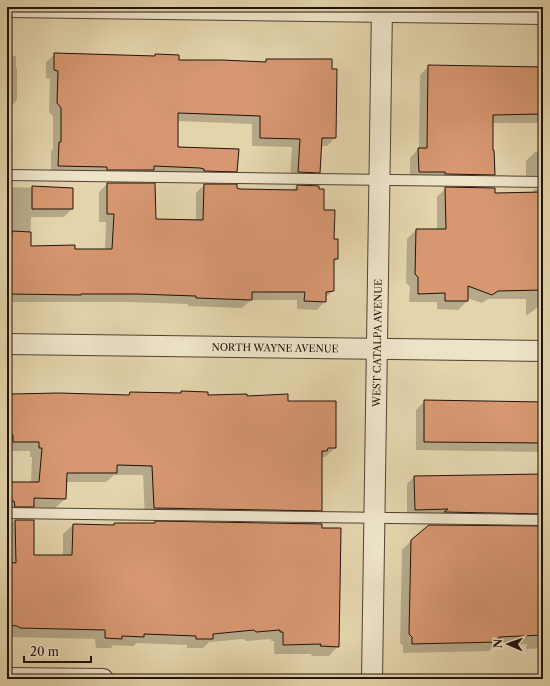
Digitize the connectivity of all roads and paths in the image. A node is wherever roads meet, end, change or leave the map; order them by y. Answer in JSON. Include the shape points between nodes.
{"nodes":[{"id":1,"x":7,"y":8,"type":"edge"},
{"id":2,"x":382,"y":9,"type":"edge"},
{"id":3,"x":543,"y":14,"type":"edge"},
{"id":4,"x":7,"y":175,"type":"edge"},
{"id":5,"x":379,"y":179,"type":"junction"},
{"id":6,"x":543,"y":182,"type":"edge"},
{"id":7,"x":7,"y":344,"type":"edge"},
{"id":8,"x":377,"y":349,"type":"junction"},
{"id":9,"x":543,"y":351,"type":"edge"},
{"id":10,"x":7,"y":513,"type":"edge"},
{"id":11,"x":375,"y":518,"type":"junction"},
{"id":12,"x":543,"y":520,"type":"edge"},
{"id":13,"x":7,"y":678,"type":"edge"},
{"id":14,"x":45,"y":679,"type":"edge"},
{"id":15,"x":103,"y":679,"type":"edge"},
{"id":16,"x":372,"y":679,"type":"edge"}],
"edges":[{"from":1,"to":2,"type":"street"},
{"from":2,"to":3,"type":"street"},
{"from":2,"to":5,"type":"street","name":"WEST CATALPA AVENUE"},
{"from":4,"to":5,"type":"lane"},
{"from":5,"to":6,"type":"lane"},
{"from":5,"to":8,"type":"street","name":"WEST CATALPA AVENUE"},
{"from":7,"to":8,"type":"street","name":"NORTH WAYNE AVENUE"},
{"from":8,"to":9,"type":"street","name":"NORTH WAYNE AVENUE"},
{"from":8,"to":11,"type":"street","name":"WEST CATALPA AVENUE"},
{"from":10,"to":11,"type":"lane"},
{"from":11,"to":12,"type":"lane"},
{"from":11,"to":16,"type":"street","name":"WEST CATALPA AVENUE"},
{"from":13,"to":14,"type":"street"},
{"from":14,"to":15,"type":"street"}]}
